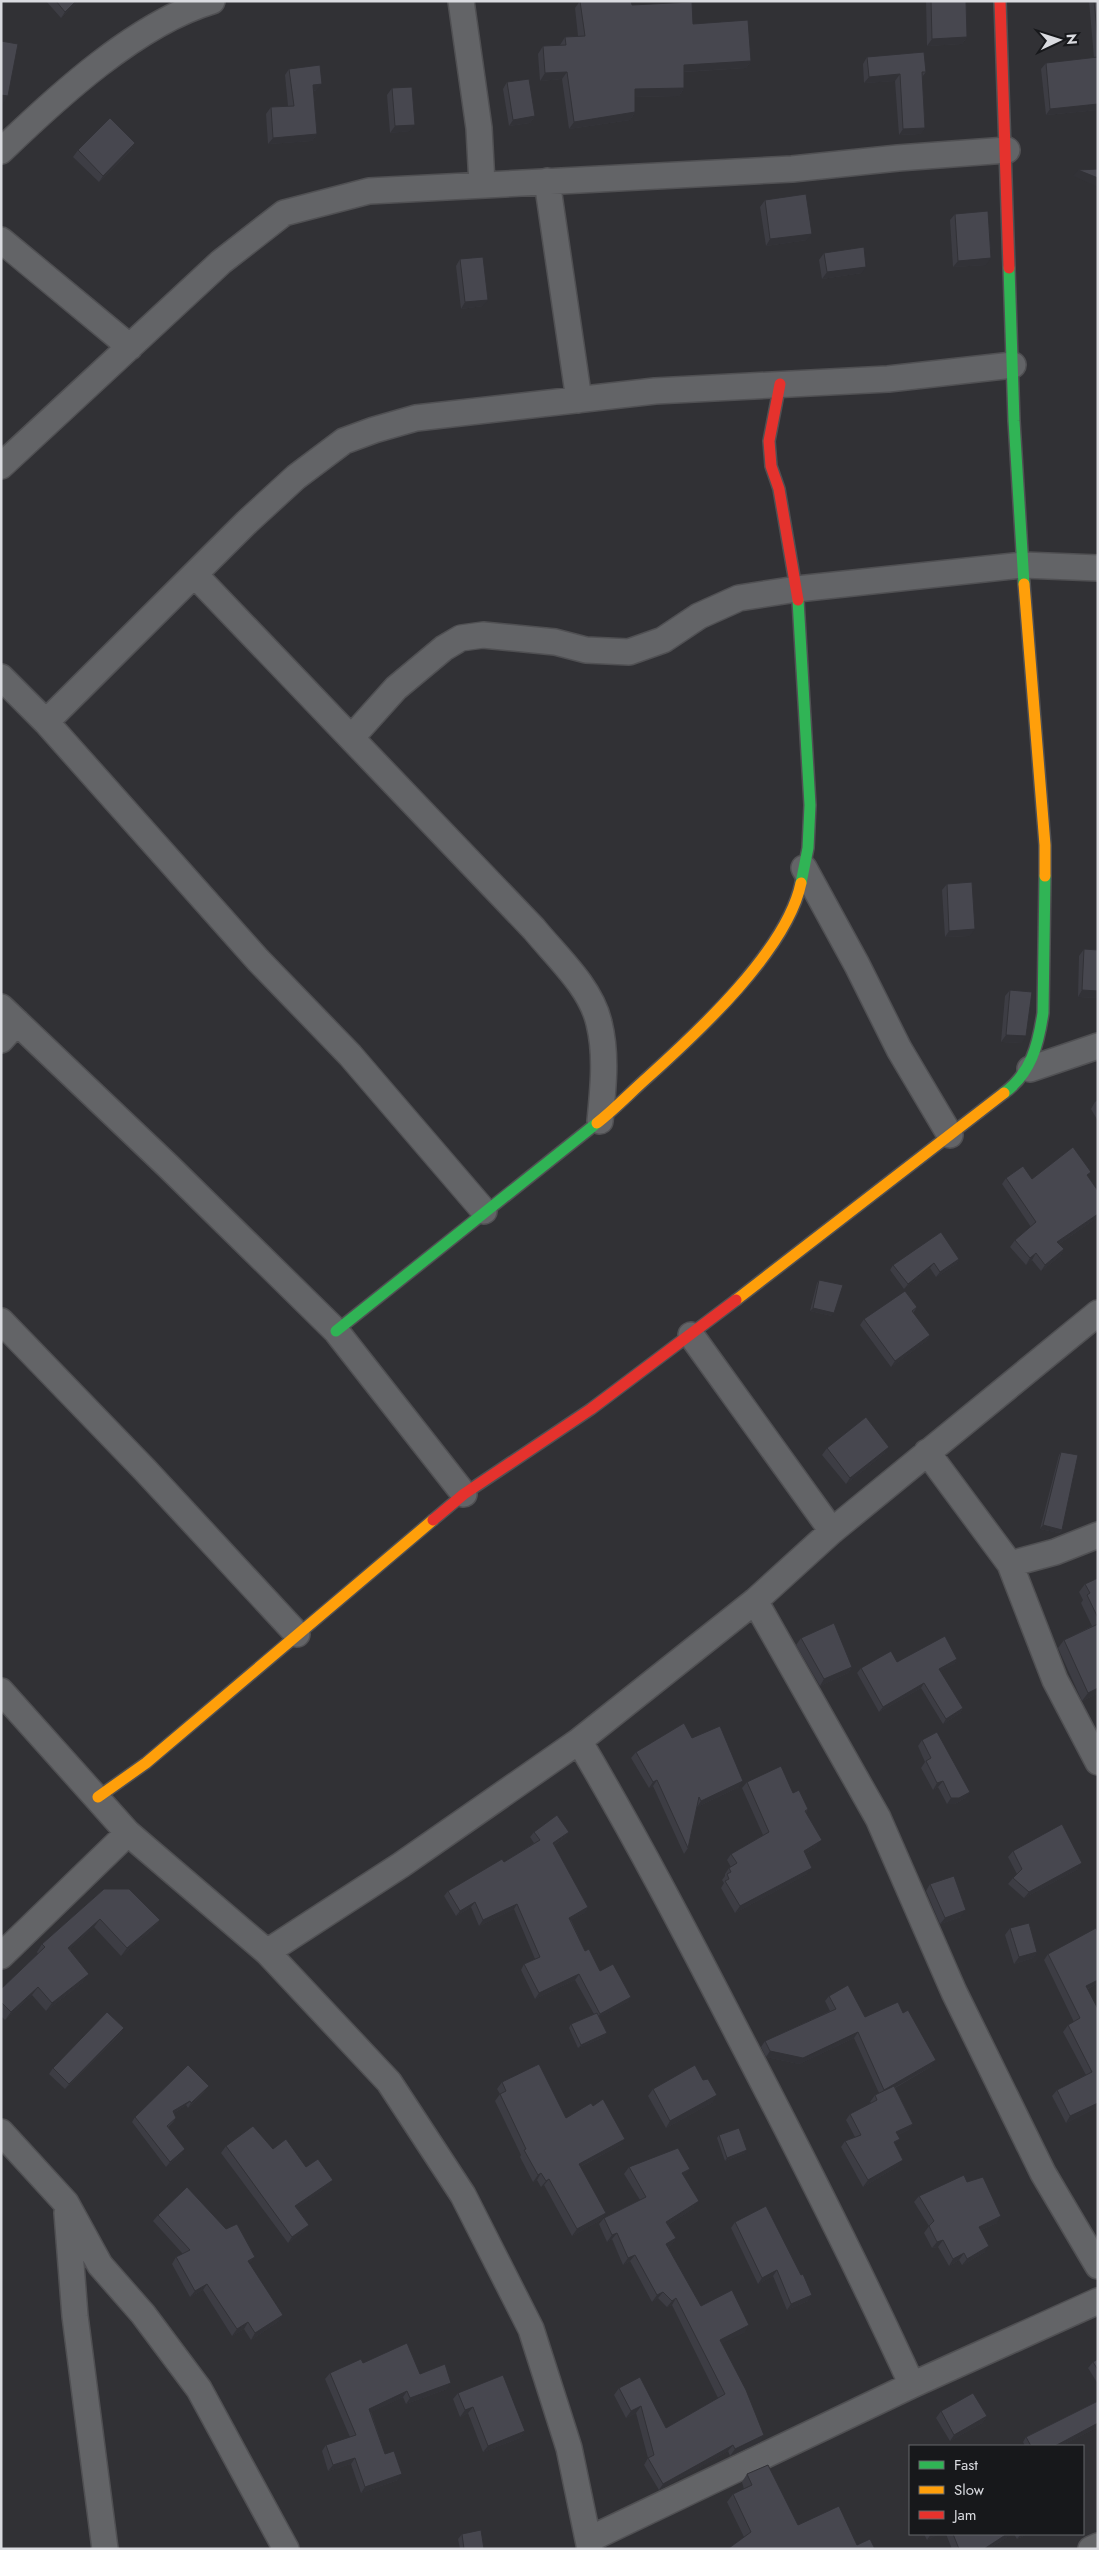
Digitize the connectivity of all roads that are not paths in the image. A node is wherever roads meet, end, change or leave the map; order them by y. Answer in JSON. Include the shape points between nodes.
{"nodes":[{"id":1,"x":212,"y":1,"type":"edge"},
{"id":2,"x":461,"y":1,"type":"edge"},
{"id":3,"x":1000,"y":1,"type":"edge"},
{"id":4,"x":1007,"y":150,"type":"junction"},
{"id":5,"x":1,"y":151,"type":"edge"},
{"id":6,"x":547,"y":181,"type":"junction"},
{"id":7,"x":482,"y":184,"type":"junction"},
{"id":8,"x":1,"y":240,"type":"edge"},
{"id":9,"x":130,"y":348,"type":"junction"},
{"id":10,"x":1013,"y":365,"type":"junction"},
{"id":11,"x":780,"y":384,"type":"junction"},
{"id":12,"x":579,"y":400,"type":"junction"},
{"id":13,"x":1,"y":466,"type":"edge"},
{"id":14,"x":1023,"y":564,"type":"junction"},
{"id":15,"x":1098,"y":568,"type":"edge"},
{"id":16,"x":195,"y":575,"type":"junction"},
{"id":17,"x":797,"y":589,"type":"junction"},
{"id":18,"x":1,"y":677,"type":"edge"},
{"id":19,"x":46,"y":722,"type":"junction"},
{"id":20,"x":352,"y":737,"type":"junction"},
{"id":21,"x":804,"y":868,"type":"junction"},
{"id":22,"x":7,"y":1023,"type":"edge"},
{"id":23,"x":1098,"y":1046,"type":"edge"},
{"id":24,"x":1030,"y":1069,"type":"junction"},
{"id":25,"x":600,"y":1121,"type":"junction"},
{"id":26,"x":950,"y":1135,"type":"junction"},
{"id":27,"x":484,"y":1211,"type":"junction"},
{"id":28,"x":1098,"y":1313,"type":"edge"},
{"id":29,"x":1,"y":1321,"type":"edge"},
{"id":30,"x":336,"y":1331,"type":"junction"},
{"id":31,"x":691,"y":1335,"type":"junction"},
{"id":32,"x":927,"y":1452,"type":"junction"},
{"id":33,"x":464,"y":1494,"type":"junction"},
{"id":34,"x":832,"y":1531,"type":"junction"},
{"id":35,"x":1098,"y":1535,"type":"edge"},
{"id":36,"x":1010,"y":1564,"type":"junction"},
{"id":37,"x":755,"y":1601,"type":"junction"},
{"id":38,"x":297,"y":1634,"type":"junction"},
{"id":39,"x":1,"y":1691,"type":"edge"},
{"id":40,"x":579,"y":1741,"type":"junction"},
{"id":41,"x":1098,"y":1762,"type":"edge"},
{"id":42,"x":98,"y":1797,"type":"junction"},
{"id":43,"x":128,"y":1833,"type":"junction"},
{"id":44,"x":266,"y":1952,"type":"junction"},
{"id":45,"x":1,"y":1956,"type":"edge"},
{"id":46,"x":1,"y":2132,"type":"edge"},
{"id":47,"x":66,"y":2203,"type":"junction"},
{"id":48,"x":1098,"y":2266,"type":"edge"},
{"id":49,"x":1098,"y":2301,"type":"edge"},
{"id":50,"x":912,"y":2384,"type":"junction"},
{"id":51,"x":590,"y":2544,"type":"edge"},
{"id":52,"x":1098,"y":2546,"type":"edge"},
{"id":53,"x":105,"y":2549,"type":"edge"},
{"id":54,"x":286,"y":2549,"type":"edge"},
{"id":55,"x":1091,"y":2549,"type":"edge"}],
"edges":[{"from":1,"to":5,"type":"street","via":[[190,8],[132,41]]},
{"from":2,"to":7,"type":"street","via":[[480,128]]},
{"from":3,"to":4,"type":"street"},
{"from":4,"to":6,"type":"street","via":[[792,169]]},
{"from":4,"to":10,"type":"street"},
{"from":6,"to":7,"type":"street"},
{"from":6,"to":12,"type":"street"},
{"from":7,"to":9,"type":"street","via":[[369,191],[284,213],[221,262]]},
{"from":8,"to":9,"type":"street"},
{"from":9,"to":13,"type":"street"},
{"from":10,"to":11,"type":"street","via":[[888,379]]},
{"from":10,"to":14,"type":"street"},
{"from":11,"to":12,"type":"street","via":[[655,390]]},
{"from":11,"to":17,"type":"street","via":[[769,441],[771,466],[779,489]]},
{"from":12,"to":16,"type":"street","via":[[416,418],[344,441],[296,477]]},
{"from":14,"to":15,"type":"street"},
{"from":14,"to":17,"type":"street"},
{"from":14,"to":24,"type":"street","via":[[1045,845],[1043,1013]]},
{"from":16,"to":19,"type":"street"},
{"from":16,"to":20,"type":"street"},
{"from":17,"to":20,"type":"street","via":[[739,598],[699,616],[663,640],[629,652],[586,650],[555,642],[483,635],[461,638],[396,688]]},
{"from":17,"to":21,"type":"street","via":[[810,805]]},
{"from":18,"to":19,"type":"street"},
{"from":19,"to":27,"type":"street","via":[[258,960],[350,1055]]},
{"from":20,"to":25,"type":"street","via":[[534,929],[585,991],[599,1021],[604,1064]]},
{"from":21,"to":25,"type":"street","via":[[797,902],[765,954],[722,1007]]},
{"from":21,"to":26,"type":"street","via":[[899,1049]]},
{"from":22,"to":30,"type":"street","via":[[168,1166]]},
{"from":23,"to":24,"type":"street"},
{"from":24,"to":26,"type":"street","via":[[1015,1085]]},
{"from":25,"to":27,"type":"street"},
{"from":26,"to":31,"type":"street"},
{"from":27,"to":30,"type":"street"},
{"from":28,"to":32,"type":"street"},
{"from":29,"to":38,"type":"street"},
{"from":30,"to":33,"type":"street"},
{"from":31,"to":33,"type":"street","via":[[591,1409]]},
{"from":31,"to":34,"type":"street"},
{"from":32,"to":34,"type":"street"},
{"from":32,"to":36,"type":"street"},
{"from":33,"to":38,"type":"street"},
{"from":34,"to":37,"type":"street"},
{"from":35,"to":36,"type":"street","via":[[1055,1552]]},
{"from":36,"to":41,"type":"street","via":[[1055,1680]]},
{"from":37,"to":40,"type":"street"},
{"from":37,"to":48,"type":"street","via":[[878,1818],[954,1992],[1026,2139]]},
{"from":38,"to":42,"type":"street","via":[[146,1763]]},
{"from":39,"to":42,"type":"street"},
{"from":40,"to":44,"type":"street","via":[[401,1865]]},
{"from":40,"to":50,"type":"street","via":[[620,1809],[767,2091]]},
{"from":42,"to":43,"type":"street"},
{"from":43,"to":44,"type":"street"},
{"from":43,"to":45,"type":"street"},
{"from":44,"to":51,"type":"street","via":[[389,2082],[463,2196],[531,2329],[569,2448]]},
{"from":46,"to":47,"type":"street"},
{"from":47,"to":53,"type":"street","via":[[75,2316]]},
{"from":47,"to":54,"type":"street","via":[[100,2265],[143,2314],[199,2389]]},
{"from":49,"to":50,"type":"street"},
{"from":50,"to":51,"type":"street"},
{"from":52,"to":55,"type":"street"}]}
